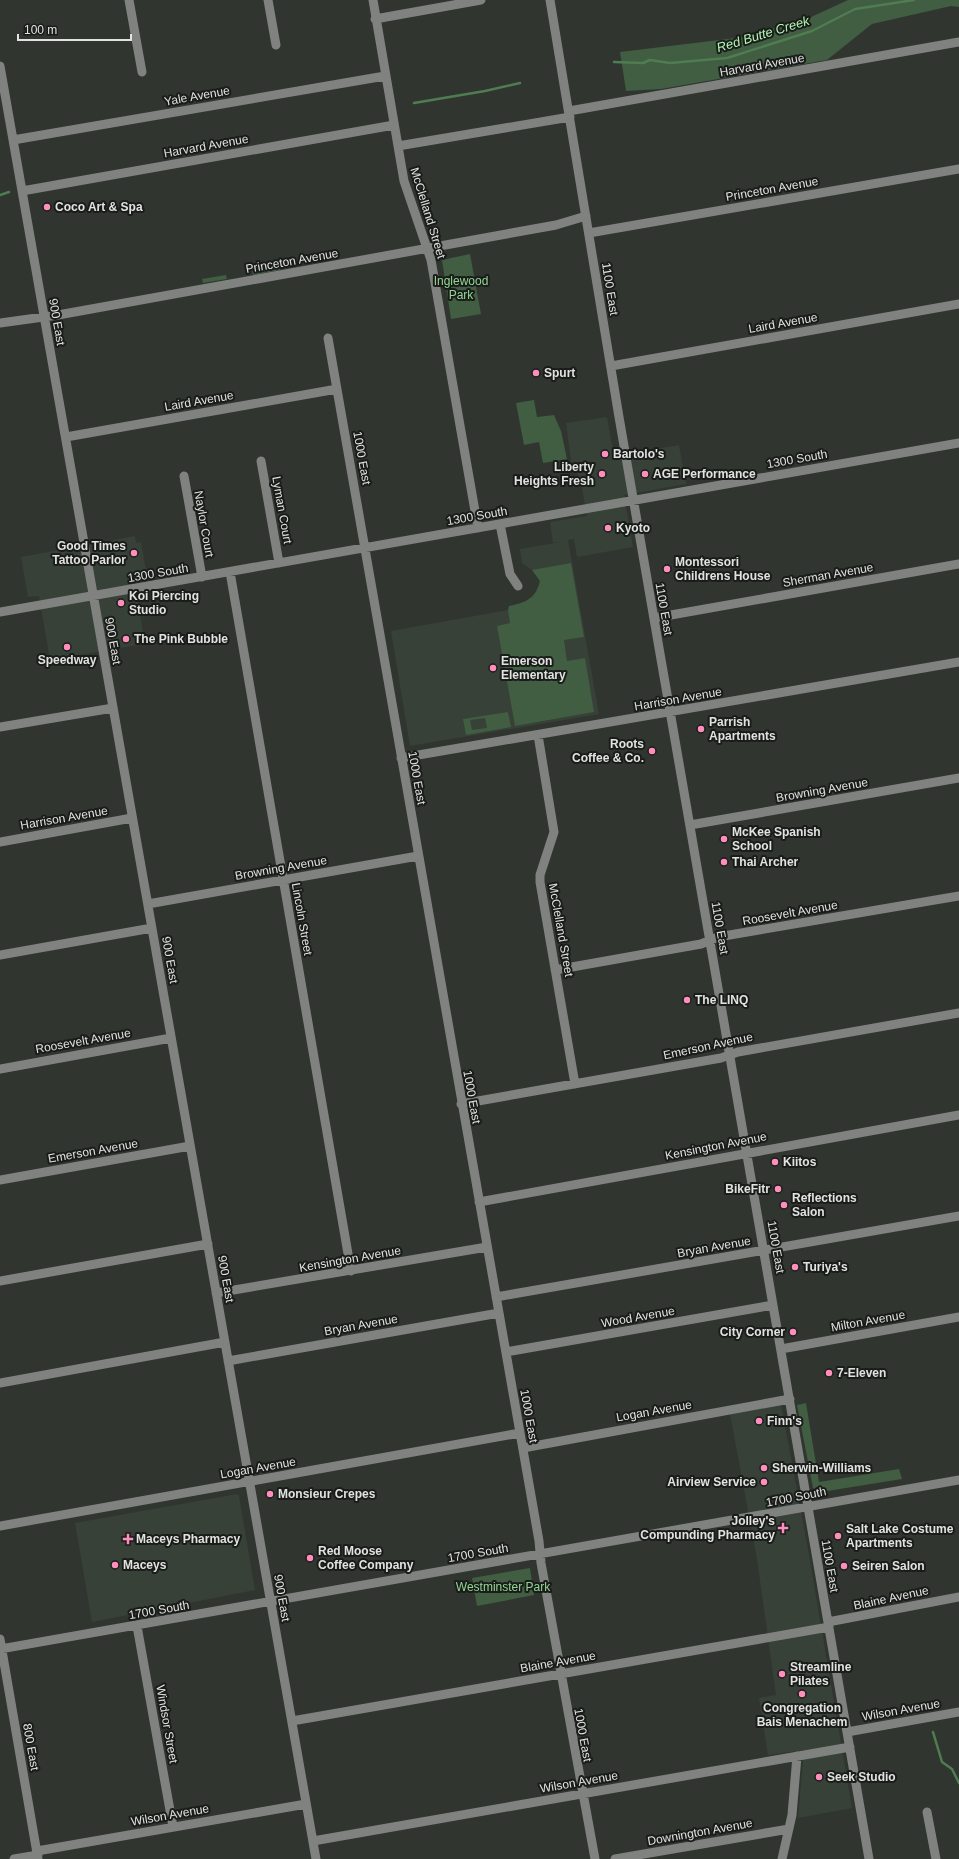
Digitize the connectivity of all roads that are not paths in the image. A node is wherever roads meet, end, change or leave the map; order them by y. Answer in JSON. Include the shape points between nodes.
{"nodes":[{"id":1,"x":129,"y":0,"type":"edge"},
{"id":2,"x":268,"y":0,"type":"edge"},
{"id":3,"x":373,"y":0,"type":"edge"},
{"id":4,"x":481,"y":0,"type":"edge"},
{"id":5,"x":550,"y":0,"type":"edge"},
{"id":6,"x":375,"y":19,"type":"junction"},
{"id":7,"x":959,"y":42,"type":"edge"},
{"id":8,"x":276,"y":45,"type":"dead end"},
{"id":9,"x":0,"y":66,"type":"edge"},
{"id":10,"x":142,"y":72,"type":"dead end"},
{"id":11,"x":385,"y":76,"type":"junction"},
{"id":12,"x":3,"y":102,"type":"edge"},
{"id":13,"x":569,"y":114,"type":"junction"},
{"id":14,"x":394,"y":125,"type":"junction"},
{"id":15,"x":13,"y":140,"type":"junction"},
{"id":16,"x":398,"y":146,"type":"junction"},
{"id":17,"x":959,"y":169,"type":"edge"},
{"id":18,"x":22,"y":190,"type":"junction"},
{"id":19,"x":586,"y":216,"type":"junction"},
{"id":20,"x":589,"y":234,"type":"junction"},
{"id":21,"x":427,"y":248,"type":"junction"},
{"id":22,"x":959,"y":304,"type":"edge"},
{"id":23,"x":44,"y":316,"type":"junction"},
{"id":24,"x":0,"y":323,"type":"edge"},
{"id":25,"x":328,"y":338,"type":"dead end"},
{"id":26,"x":611,"y":366,"type":"junction"},
{"id":27,"x":338,"y":389,"type":"junction"},
{"id":28,"x":66,"y":437,"type":"junction"},
{"id":29,"x":959,"y":443,"type":"edge"},
{"id":30,"x":261,"y":461,"type":"dead end"},
{"id":31,"x":184,"y":476,"type":"dead end"},
{"id":32,"x":633,"y":500,"type":"junction"},
{"id":33,"x":500,"y":524,"type":"junction"},
{"id":34,"x":478,"y":528,"type":"junction"},
{"id":35,"x":365,"y":548,"type":"junction"},
{"id":36,"x":279,"y":563,"type":"junction"},
{"id":37,"x":959,"y":564,"type":"edge"},
{"id":38,"x":230,"y":572,"type":"junction"},
{"id":39,"x":202,"y":577,"type":"junction"},
{"id":40,"x":518,"y":586,"type":"dead end"},
{"id":41,"x":94,"y":596,"type":"junction"},
{"id":42,"x":0,"y":612,"type":"edge"},
{"id":43,"x":654,"y":618,"type":"junction"},
{"id":44,"x":959,"y":662,"type":"edge"},
{"id":45,"x":113,"y":708,"type":"junction"},
{"id":46,"x":670,"y":712,"type":"junction"},
{"id":47,"x":0,"y":728,"type":"edge"},
{"id":48,"x":538,"y":735,"type":"junction"},
{"id":49,"x":401,"y":758,"type":"junction"},
{"id":50,"x":959,"y":778,"type":"edge"},
{"id":51,"x":132,"y":818,"type":"junction"},
{"id":52,"x":690,"y":825,"type":"junction"},
{"id":53,"x":0,"y":842,"type":"edge"},
{"id":54,"x":418,"y":856,"type":"junction"},
{"id":55,"x":283,"y":880,"type":"junction"},
{"id":56,"x":959,"y":896,"type":"edge"},
{"id":57,"x":148,"y":904,"type":"junction"},
{"id":58,"x":152,"y":928,"type":"junction"},
{"id":59,"x":710,"y":941,"type":"junction"},
{"id":60,"x":0,"y":955,"type":"edge"},
{"id":61,"x":555,"y":970,"type":"junction"},
{"id":62,"x":959,"y":1013,"type":"edge"},
{"id":63,"x":171,"y":1038,"type":"junction"},
{"id":64,"x":730,"y":1054,"type":"junction"},
{"id":65,"x":0,"y":1068,"type":"edge"},
{"id":66,"x":575,"y":1084,"type":"junction"},
{"id":67,"x":462,"y":1104,"type":"junction"},
{"id":68,"x":959,"y":1115,"type":"edge"},
{"id":69,"x":190,"y":1146,"type":"junction"},
{"id":70,"x":747,"y":1153,"type":"junction"},
{"id":71,"x":0,"y":1180,"type":"edge"},
{"id":72,"x":478,"y":1202,"type":"junction"},
{"id":73,"x":959,"y":1216,"type":"edge"},
{"id":74,"x":208,"y":1244,"type":"junction"},
{"id":75,"x":487,"y":1246,"type":"junction"},
{"id":76,"x":764,"y":1250,"type":"junction"},
{"id":77,"x":351,"y":1271,"type":"junction"},
{"id":78,"x":0,"y":1282,"type":"edge"},
{"id":79,"x":216,"y":1293,"type":"junction"},
{"id":80,"x":496,"y":1297,"type":"junction"},
{"id":81,"x":773,"y":1305,"type":"junction"},
{"id":82,"x":499,"y":1313,"type":"junction"},
{"id":83,"x":959,"y":1317,"type":"edge"},
{"id":84,"x":225,"y":1342,"type":"junction"},
{"id":85,"x":781,"y":1349,"type":"junction"},
{"id":86,"x":506,"y":1352,"type":"junction"},
{"id":87,"x":228,"y":1361,"type":"junction"},
{"id":88,"x":0,"y":1383,"type":"edge"},
{"id":89,"x":790,"y":1399,"type":"junction"},
{"id":90,"x":520,"y":1434,"type":"junction"},
{"id":91,"x":523,"y":1448,"type":"junction"},
{"id":92,"x":959,"y":1480,"type":"edge"},
{"id":93,"x":250,"y":1482,"type":"junction"},
{"id":94,"x":808,"y":1507,"type":"junction"},
{"id":95,"x":0,"y":1526,"type":"edge"},
{"id":96,"x":541,"y":1554,"type":"junction"},
{"id":97,"x":959,"y":1597,"type":"edge"},
{"id":98,"x":271,"y":1602,"type":"junction"},
{"id":99,"x":828,"y":1625,"type":"junction"},
{"id":100,"x":137,"y":1626,"type":"junction"},
{"id":101,"x":0,"y":1639,"type":"edge"},
{"id":102,"x":1,"y":1649,"type":"edge"},
{"id":103,"x":560,"y":1674,"type":"junction"},
{"id":104,"x":959,"y":1712,"type":"edge"},
{"id":105,"x":292,"y":1721,"type":"junction"},
{"id":106,"x":847,"y":1732,"type":"junction"},
{"id":107,"x":850,"y":1747,"type":"junction"},
{"id":108,"x":797,"y":1756,"type":"junction"},
{"id":109,"x":582,"y":1794,"type":"junction"},
{"id":110,"x":306,"y":1804,"type":"junction"},
{"id":111,"x":927,"y":1812,"type":"dead end"},
{"id":112,"x":173,"y":1827,"type":"junction"},
{"id":113,"x":789,"y":1830,"type":"junction"},
{"id":114,"x":313,"y":1841,"type":"junction"},
{"id":115,"x":38,"y":1855,"type":"edge"},
{"id":116,"x":313,"y":1858,"type":"edge"},
{"id":117,"x":14,"y":1859,"type":"edge"},
{"id":118,"x":594,"y":1859,"type":"edge"},
{"id":119,"x":615,"y":1859,"type":"edge"},
{"id":120,"x":782,"y":1859,"type":"edge"},
{"id":121,"x":869,"y":1859,"type":"edge"},
{"id":122,"x":936,"y":1859,"type":"edge"}],
"edges":[{"from":1,"to":10,"type":"street"},
{"from":2,"to":8,"type":"street"},
{"from":3,"to":6,"type":"street","name":"McClelland Street"},
{"from":4,"to":6,"type":"street"},
{"from":5,"to":13,"type":"street","name":"1100 East"},
{"from":6,"to":11,"type":"street","name":"McClelland Street"},
{"from":7,"to":13,"type":"street","name":"Harvard Avenue"},
{"from":9,"to":12,"type":"street","name":"900 East"},
{"from":11,"to":14,"type":"street","name":"McClelland Street"},
{"from":11,"to":15,"type":"street","name":"Yale Avenue"},
{"from":12,"to":15,"type":"street","name":"900 East"},
{"from":13,"to":16,"type":"street","name":"Harvard Avenue"},
{"from":13,"to":19,"type":"street","name":"1100 East"},
{"from":14,"to":16,"type":"street","name":"McClelland Street"},
{"from":14,"to":18,"type":"street","name":"Harvard Avenue"},
{"from":15,"to":18,"type":"street","name":"900 East"},
{"from":16,"to":21,"type":"street","name":"McClelland Street","via":[[404,181]]},
{"from":17,"to":20,"type":"street","name":"Princeton Avenue"},
{"from":18,"to":23,"type":"street","name":"900 East"},
{"from":19,"to":20,"type":"street","name":"1100 East"},
{"from":19,"to":21,"type":"street","name":"Princeton Avenue","via":[[556,225]]},
{"from":20,"to":26,"type":"street","name":"1100 East"},
{"from":21,"to":23,"type":"street","name":"Princeton Avenue"},
{"from":21,"to":34,"type":"street","name":"McClelland Street"},
{"from":22,"to":26,"type":"street","name":"Laird Avenue"},
{"from":23,"to":24,"type":"street","name":"Princeton Avenue"},
{"from":23,"to":28,"type":"street","name":"900 East"},
{"from":25,"to":27,"type":"street","name":"1000 East"},
{"from":26,"to":32,"type":"street","name":"1100 East"},
{"from":27,"to":28,"type":"street","name":"Laird Avenue"},
{"from":27,"to":35,"type":"street","name":"1000 East"},
{"from":28,"to":41,"type":"street","name":"900 East"},
{"from":29,"to":32,"type":"street","name":"1300 South"},
{"from":30,"to":36,"type":"street","name":"Lyman Court"},
{"from":31,"to":39,"type":"street","name":"Naylor Court"},
{"from":32,"to":33,"type":"street","name":"1300 South"},
{"from":32,"to":43,"type":"street","name":"1100 East"},
{"from":33,"to":34,"type":"street","name":"1300 South"},
{"from":33,"to":40,"type":"street","via":[[510,574]]},
{"from":34,"to":35,"type":"street","name":"1300 South"},
{"from":35,"to":36,"type":"street","name":"1300 South"},
{"from":35,"to":49,"type":"street","name":"1000 East"},
{"from":36,"to":38,"type":"street","name":"1300 South"},
{"from":37,"to":43,"type":"street","name":"Sherman Avenue"},
{"from":38,"to":39,"type":"street","name":"1300 South"},
{"from":38,"to":55,"type":"street","name":"Lincoln Street"},
{"from":39,"to":41,"type":"street","name":"1300 South"},
{"from":41,"to":42,"type":"street","name":"1300 South"},
{"from":41,"to":45,"type":"street","name":"900 East"},
{"from":43,"to":46,"type":"street","name":"1100 East"},
{"from":44,"to":46,"type":"street","name":"Harrison Avenue"},
{"from":45,"to":47,"type":"street"},
{"from":45,"to":51,"type":"street","name":"900 East"},
{"from":46,"to":48,"type":"street","name":"Harrison Avenue"},
{"from":46,"to":52,"type":"street","name":"1100 East"},
{"from":48,"to":49,"type":"street","name":"Harrison Avenue"},
{"from":48,"to":61,"type":"street","name":"McClelland Street","via":[[554,832],[540,879]]},
{"from":49,"to":54,"type":"street","name":"1000 East"},
{"from":50,"to":52,"type":"street","name":"Browning Avenue"},
{"from":51,"to":53,"type":"street","name":"Harrison Avenue"},
{"from":51,"to":57,"type":"street","name":"900 East"},
{"from":52,"to":59,"type":"street","name":"1100 East"},
{"from":54,"to":55,"type":"street","name":"Browning Avenue"},
{"from":54,"to":67,"type":"street","name":"1000 East"},
{"from":55,"to":57,"type":"street","name":"Browning Avenue"},
{"from":55,"to":77,"type":"street","name":"Lincoln Street"},
{"from":56,"to":59,"type":"street","name":"Roosevelt Avenue"},
{"from":57,"to":58,"type":"street","name":"900 East"},
{"from":58,"to":60,"type":"street"},
{"from":58,"to":63,"type":"street","name":"900 East"},
{"from":59,"to":61,"type":"street","name":"Roosevelt Avenue"},
{"from":59,"to":64,"type":"street","name":"1100 East"},
{"from":61,"to":66,"type":"street","name":"McClelland Street"},
{"from":62,"to":64,"type":"street","name":"Emerson Avenue"},
{"from":63,"to":65,"type":"street","name":"Roosevelt Avenue"},
{"from":63,"to":69,"type":"street","name":"900 East"},
{"from":64,"to":66,"type":"street","name":"Emerson Avenue","via":[[721,1058]]},
{"from":64,"to":70,"type":"street","name":"1100 East"},
{"from":66,"to":67,"type":"street","name":"Emerson Avenue"},
{"from":67,"to":72,"type":"street","name":"1000 East"},
{"from":68,"to":70,"type":"street","name":"Kensington Avenue"},
{"from":69,"to":71,"type":"street","name":"Emerson Avenue"},
{"from":69,"to":74,"type":"street","name":"900 East"},
{"from":70,"to":72,"type":"street","name":"Kensington Avenue"},
{"from":70,"to":76,"type":"street","name":"1100 East"},
{"from":72,"to":75,"type":"street","name":"1000 East"},
{"from":73,"to":76,"type":"street","name":"Bryan Avenue"},
{"from":74,"to":78,"type":"street"},
{"from":74,"to":79,"type":"street","name":"900 East"},
{"from":75,"to":77,"type":"street","name":"Kensington Avenue"},
{"from":75,"to":80,"type":"street","name":"1000 East"},
{"from":76,"to":80,"type":"street","name":"Bryan Avenue"},
{"from":76,"to":81,"type":"street","name":"1100 East"},
{"from":77,"to":79,"type":"street","name":"Kensington Avenue"},
{"from":79,"to":84,"type":"street","name":"900 East"},
{"from":80,"to":82,"type":"street","name":"1000 East"},
{"from":81,"to":85,"type":"street","name":"1100 East"},
{"from":81,"to":86,"type":"street","name":"Wood Avenue"},
{"from":82,"to":86,"type":"street","name":"1000 East"},
{"from":82,"to":87,"type":"street","name":"Bryan Avenue"},
{"from":83,"to":85,"type":"street","name":"Milton Avenue"},
{"from":84,"to":87,"type":"street","name":"900 East"},
{"from":84,"to":88,"type":"street"},
{"from":85,"to":89,"type":"street","name":"1100 East"},
{"from":86,"to":90,"type":"street","name":"1000 East"},
{"from":87,"to":93,"type":"street","name":"900 East"},
{"from":89,"to":91,"type":"street","name":"Logan Avenue"},
{"from":89,"to":94,"type":"street","name":"1100 East"},
{"from":90,"to":91,"type":"street","name":"1000 East"},
{"from":90,"to":93,"type":"street","name":"Logan Avenue"},
{"from":91,"to":96,"type":"street","name":"1000 East"},
{"from":92,"to":94,"type":"street","name":"1700 South"},
{"from":93,"to":95,"type":"street","name":"Logan Avenue"},
{"from":93,"to":98,"type":"street","name":"900 East"},
{"from":94,"to":96,"type":"street","name":"1700 South"},
{"from":94,"to":99,"type":"street","name":"1100 East"},
{"from":96,"to":98,"type":"street","name":"1700 South"},
{"from":96,"to":103,"type":"street","name":"1000 East"},
{"from":97,"to":99,"type":"street","name":"Blaine Avenue"},
{"from":98,"to":100,"type":"street","name":"1700 South"},
{"from":98,"to":105,"type":"street","name":"900 East"},
{"from":99,"to":103,"type":"street","name":"Blaine Avenue"},
{"from":99,"to":106,"type":"street","name":"1100 East"},
{"from":100,"to":102,"type":"street","name":"1700 South"},
{"from":100,"to":112,"type":"street","name":"Windsor Street"},
{"from":101,"to":102,"type":"street","name":"800 East"},
{"from":102,"to":115,"type":"street","name":"800 East"},
{"from":103,"to":105,"type":"street","name":"Blaine Avenue"},
{"from":103,"to":109,"type":"street","name":"1000 East"},
{"from":104,"to":106,"type":"street","name":"Wilson Avenue"},
{"from":105,"to":110,"type":"street","name":"900 East"},
{"from":106,"to":107,"type":"street","name":"1100 East"},
{"from":107,"to":108,"type":"street","name":"Wilson Avenue"},
{"from":107,"to":121,"type":"street","name":"1100 East"},
{"from":108,"to":109,"type":"street","name":"Wilson Avenue"},
{"from":108,"to":113,"type":"street","via":[[794,1804]]},
{"from":109,"to":114,"type":"street","name":"Wilson Avenue"},
{"from":109,"to":118,"type":"street","name":"1000 East"},
{"from":110,"to":112,"type":"street","name":"Wilson Avenue"},
{"from":110,"to":114,"type":"street","name":"900 East"},
{"from":111,"to":122,"type":"street"},
{"from":112,"to":115,"type":"street","name":"Wilson Avenue"},
{"from":113,"to":119,"type":"street","name":"Downington Avenue"},
{"from":113,"to":120,"type":"street"},
{"from":114,"to":116,"type":"street","name":"900 East"},
{"from":115,"to":117,"type":"street","name":"Wilson Avenue"}]}
